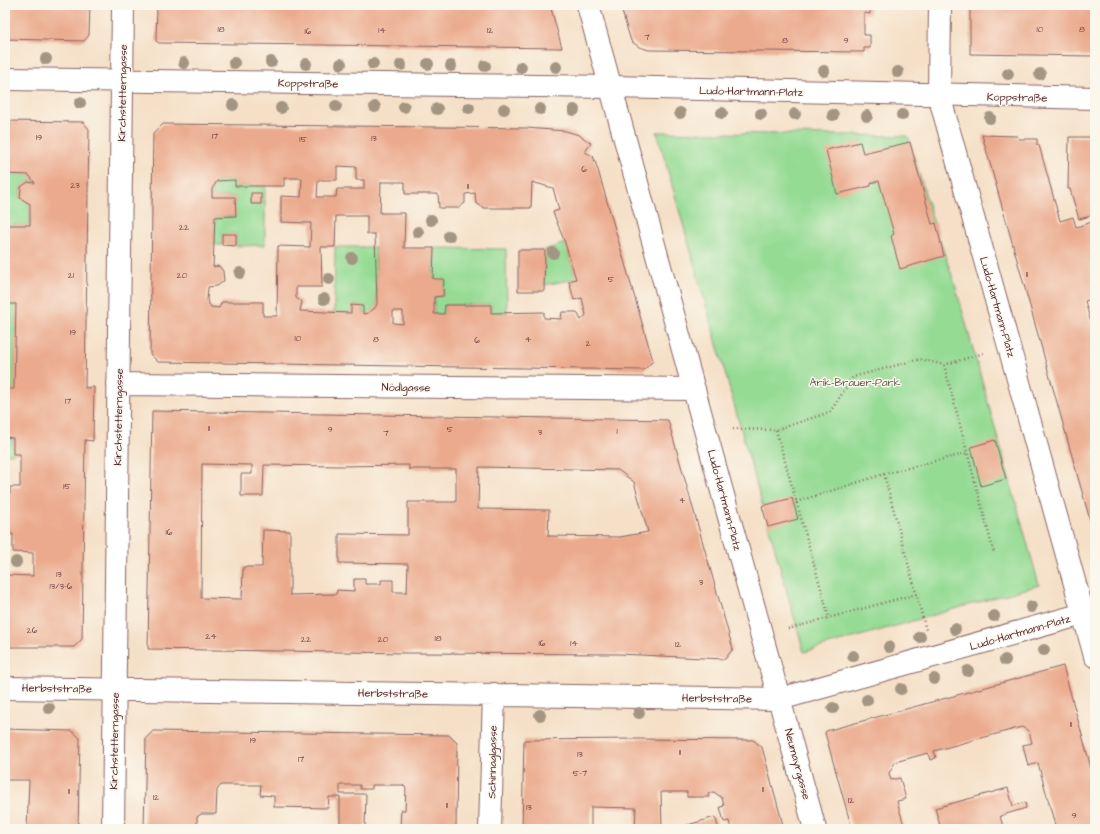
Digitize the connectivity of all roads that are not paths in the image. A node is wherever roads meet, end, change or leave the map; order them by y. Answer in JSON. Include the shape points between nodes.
{"nodes":[{"id":1,"x":123,"y":5,"type":"edge"},
{"id":2,"x":588,"y":5,"type":"edge"},
{"id":3,"x":940,"y":5,"type":"edge"},
{"id":4,"x":5,"y":79,"type":"edge"},
{"id":5,"x":123,"y":81,"type":"junction"},
{"id":6,"x":611,"y":87,"type":"junction"},
{"id":7,"x":939,"y":95,"type":"junction"},
{"id":8,"x":1095,"y":98,"type":"edge"},
{"id":9,"x":118,"y":384,"type":"junction"},
{"id":10,"x":694,"y":389,"type":"junction"},
{"id":11,"x":1083,"y":614,"type":"junction"},
{"id":12,"x":1095,"y":656,"type":"edge"},
{"id":13,"x":5,"y":688,"type":"edge"},
{"id":14,"x":114,"y":689,"type":"junction"},
{"id":15,"x":494,"y":694,"type":"junction"},
{"id":16,"x":780,"y":699,"type":"junction"},
{"id":17,"x":112,"y":829,"type":"edge"},
{"id":18,"x":490,"y":829,"type":"edge"},
{"id":19,"x":815,"y":829,"type":"edge"}],
"edges":[{"from":1,"to":5,"type":"street","name":"Kirchstetterngasse"},
{"from":2,"to":6,"type":"street"},
{"from":3,"to":7,"type":"street"},
{"from":4,"to":5,"type":"street","name":"Koppstraße"},
{"from":5,"to":6,"type":"street","name":"Koppstraße"},
{"from":5,"to":9,"type":"street","name":"Kirchstetterngasse"},
{"from":6,"to":7,"type":"street","name":"Ludo-Hartmann-Platz"},
{"from":6,"to":10,"type":"street","name":"Ludo-Hartmann-Platz"},
{"from":7,"to":8,"type":"street","name":"Koppstraße"},
{"from":7,"to":11,"type":"street","name":"Ludo-Hartmann-Platz"},
{"from":9,"to":10,"type":"street","name":"Nödlgasse"},
{"from":9,"to":14,"type":"street","name":"Kirchstetterngasse"},
{"from":10,"to":16,"type":"street","name":"Ludo-Hartmann-Platz"},
{"from":11,"to":12,"type":"street"},
{"from":11,"to":16,"type":"street","name":"Ludo-Hartmann-Platz"},
{"from":13,"to":14,"type":"street","name":"Herbststraße"},
{"from":14,"to":15,"type":"street","name":"Herbststraße"},
{"from":14,"to":17,"type":"street","name":"Kirchstetterngasse"},
{"from":15,"to":16,"type":"street","name":"Herbststraße"},
{"from":15,"to":18,"type":"street","name":"Schinnaglgasse"},
{"from":16,"to":19,"type":"street","name":"Neumayrgasse"}]}
